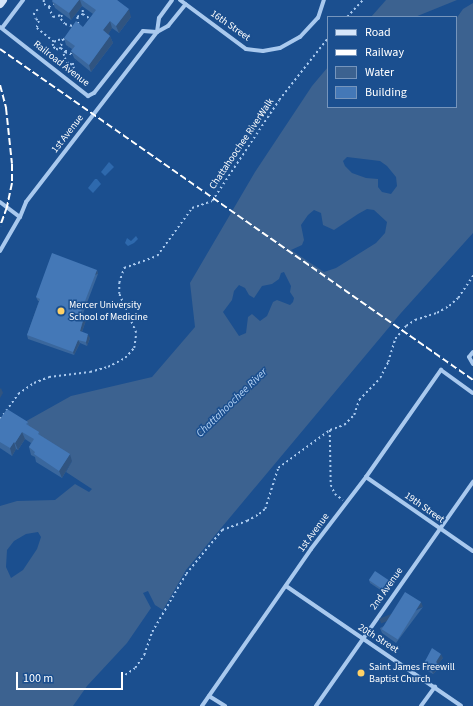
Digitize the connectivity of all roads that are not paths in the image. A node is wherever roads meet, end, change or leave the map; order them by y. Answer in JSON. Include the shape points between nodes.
{"nodes":[{"id":1,"x":3,"y":0,"type":"edge"},
{"id":2,"x":23,"y":0,"type":"edge"},
{"id":3,"x":172,"y":0,"type":"edge"},
{"id":4,"x":180,"y":0,"type":"edge"},
{"id":5,"x":324,"y":0,"type":"edge"},
{"id":6,"x":0,"y":4,"type":"edge"},
{"id":7,"x":186,"y":4,"type":"junction"},
{"id":8,"x":1,"y":27,"type":"edge"},
{"id":9,"x":157,"y":32,"type":"junction"},
{"id":10,"x":0,"y":202,"type":"edge"},
{"id":11,"x":20,"y":217,"type":"junction"},
{"id":12,"x":0,"y":251,"type":"edge"},
{"id":13,"x":473,"y":352,"type":"edge"},
{"id":14,"x":473,"y":364,"type":"edge"},
{"id":15,"x":473,"y":393,"type":"edge"},
{"id":16,"x":366,"y":477,"type":"junction"},
{"id":17,"x":473,"y":482,"type":"edge"},
{"id":18,"x":440,"y":529,"type":"junction"},
{"id":19,"x":473,"y":551,"type":"edge"},
{"id":20,"x":286,"y":586,"type":"junction"},
{"id":21,"x":362,"y":640,"type":"junction"},
{"id":22,"x":435,"y":687,"type":"junction"},
{"id":23,"x":209,"y":696,"type":"junction"},
{"id":24,"x":202,"y":706,"type":"edge"},
{"id":25,"x":225,"y":706,"type":"edge"},
{"id":26,"x":316,"y":706,"type":"edge"},
{"id":27,"x":421,"y":706,"type":"edge"},
{"id":28,"x":461,"y":706,"type":"edge"}],
"edges":[{"from":1,"to":6,"type":"main road"},
{"from":2,"to":8,"type":"street"},
{"from":3,"to":9,"type":"street","name":"1st Avenue","via":[[159,18]]},
{"from":4,"to":7,"type":"street","name":"16th Street"},
{"from":5,"to":7,"type":"street","name":"16th Street","via":[[318,18],[300,37],[280,48],[263,51],[246,48]]},
{"from":7,"to":9,"type":"street","name":"1st Avenue","via":[[168,26]]},
{"from":8,"to":9,"type":"street","name":"Railroad Avenue","via":[[88,96],[94,93],[143,31]]},
{"from":9,"to":11,"type":"street","name":"1st Avenue","via":[[26,202]]},
{"from":10,"to":11,"type":"street"},
{"from":11,"to":12,"type":"street","name":"1st Avenue"},
{"from":13,"to":14,"type":"street","via":[[469,357]]},
{"from":15,"to":16,"type":"street","name":"1st Avenue","via":[[441,370]]},
{"from":16,"to":18,"type":"street","name":"19th Street"},
{"from":16,"to":20,"type":"street","name":"1st Avenue"},
{"from":17,"to":18,"type":"street","name":"2nd Avenue"},
{"from":18,"to":19,"type":"street","name":"19th Street"},
{"from":18,"to":21,"type":"street","name":"2nd Avenue"},
{"from":20,"to":21,"type":"street","name":"20th Street"},
{"from":20,"to":23,"type":"street","name":"1st Avenue"},
{"from":21,"to":22,"type":"street","name":"20th Street"},
{"from":21,"to":26,"type":"street","name":"2nd Avenue"},
{"from":22,"to":27,"type":"street"},
{"from":22,"to":28,"type":"street","name":"20th Street"},
{"from":23,"to":24,"type":"street","name":"1st Avenue"},
{"from":23,"to":25,"type":"street"}]}
